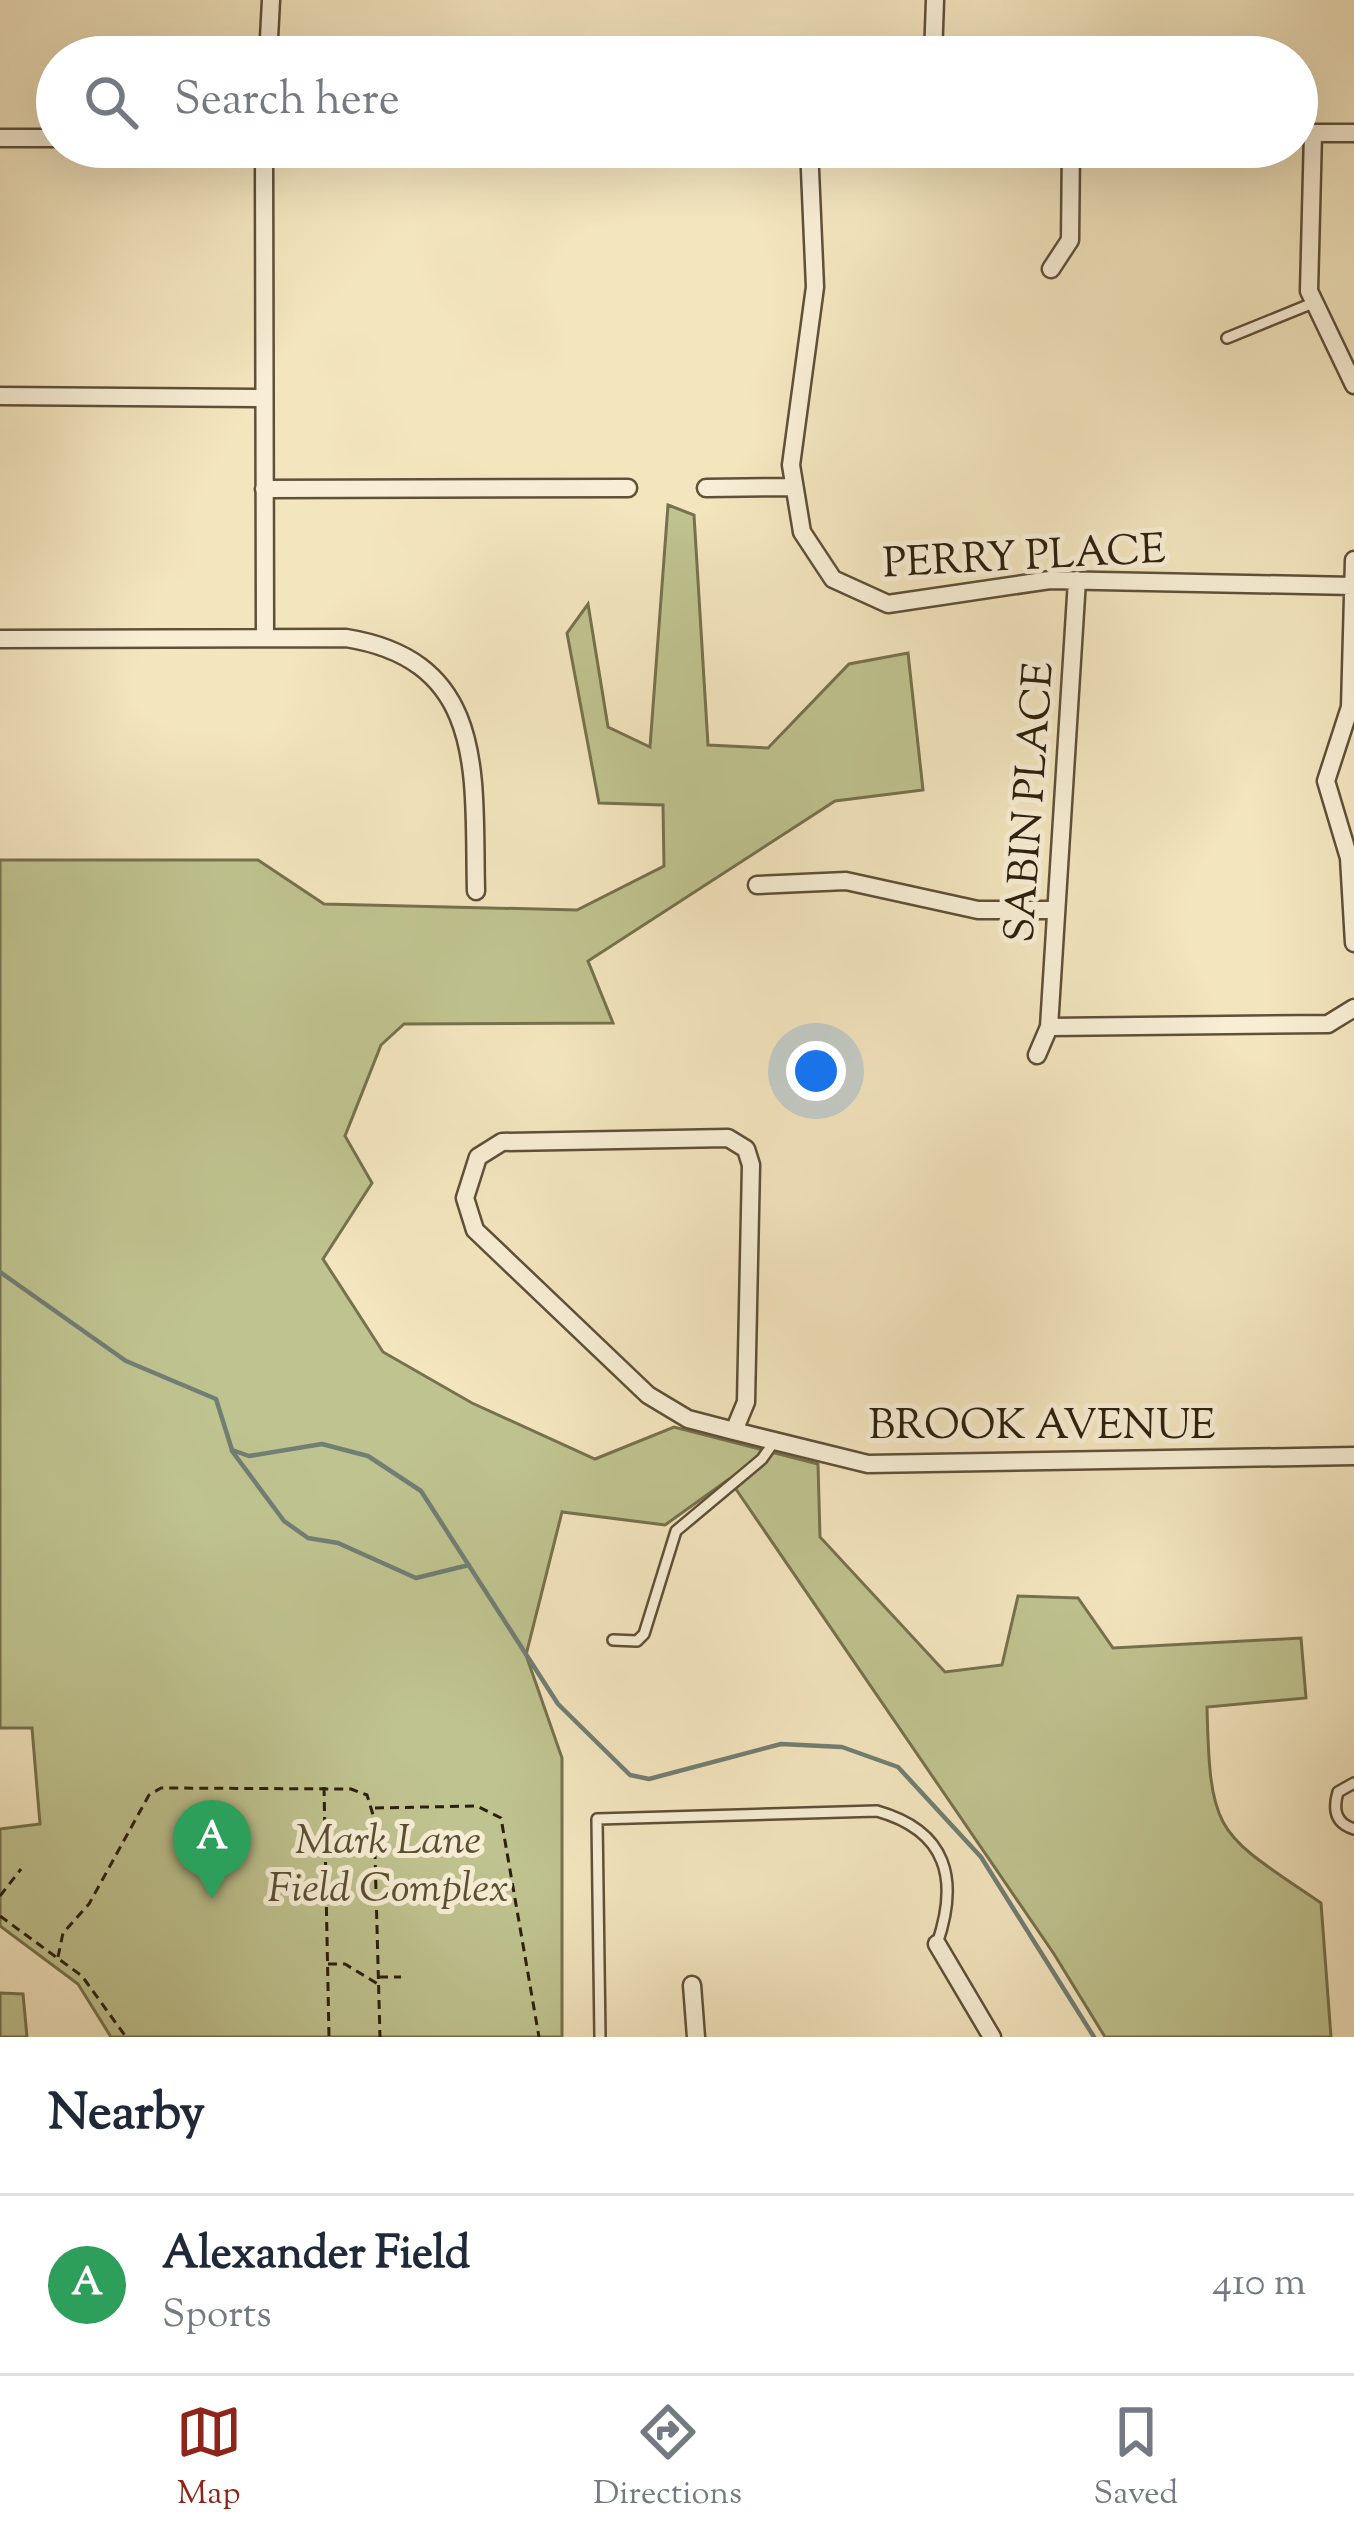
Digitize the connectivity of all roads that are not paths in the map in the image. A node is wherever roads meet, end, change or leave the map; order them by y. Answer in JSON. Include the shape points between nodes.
{"nodes":[{"id":1,"x":271,"y":0,"type":"edge"},
{"id":2,"x":935,"y":0,"type":"edge"},
{"id":3,"x":269,"y":36,"type":"edge"},
{"id":4,"x":934,"y":36,"type":"edge"},
{"id":5,"x":1318,"y":133,"type":"edge"},
{"id":6,"x":1354,"y":133,"type":"edge"},
{"id":7,"x":0,"y":138,"type":"edge"},
{"id":8,"x":36,"y":138,"type":"edge"},
{"id":9,"x":264,"y":168,"type":"edge"},
{"id":10,"x":810,"y":168,"type":"edge"},
{"id":11,"x":1071,"y":168,"type":"edge"},
{"id":12,"x":1305,"y":168,"type":"edge"},
{"id":13,"x":1051,"y":269,"type":"dead end"},
{"id":14,"x":1313,"y":303,"type":"junction"},
{"id":15,"x":1227,"y":338,"type":"dead end"},
{"id":16,"x":1354,"y":385,"type":"edge"},
{"id":17,"x":0,"y":396,"type":"edge"},
{"id":18,"x":263,"y":398,"type":"junction"},
{"id":19,"x":628,"y":488,"type":"dead end"},
{"id":20,"x":706,"y":488,"type":"dead end"},
{"id":21,"x":793,"y":488,"type":"junction"},
{"id":22,"x":264,"y":490,"type":"junction"},
{"id":23,"x":1354,"y":560,"type":"edge"},
{"id":24,"x":1077,"y":580,"type":"junction"},
{"id":25,"x":1353,"y":586,"type":"edge"},
{"id":26,"x":265,"y":638,"type":"junction"},
{"id":27,"x":0,"y":639,"type":"edge"},
{"id":28,"x":757,"y":884,"type":"dead end"},
{"id":29,"x":476,"y":891,"type":"dead end"},
{"id":30,"x":1056,"y":910,"type":"junction"},
{"id":31,"x":1354,"y":943,"type":"edge"},
{"id":32,"x":1354,"y":1008,"type":"edge"},
{"id":33,"x":1048,"y":1028,"type":"junction"},
{"id":34,"x":1037,"y":1055,"type":"dead end"},
{"id":35,"x":734,"y":1431,"type":"junction"},
{"id":36,"x":774,"y":1442,"type":"junction"},
{"id":37,"x":1354,"y":1456,"type":"edge"},
{"id":38,"x":613,"y":1640,"type":"dead end"},
{"id":39,"x":1354,"y":1784,"type":"edge"},
{"id":40,"x":1354,"y":1828,"type":"edge"},
{"id":41,"x":937,"y":1944,"type":"joint"},
{"id":42,"x":692,"y":1985,"type":"dead end"},
{"id":43,"x":600,"y":2037,"type":"edge"},
{"id":44,"x":696,"y":2037,"type":"edge"},
{"id":45,"x":992,"y":2037,"type":"edge"}],
"edges":[{"from":1,"to":3,"type":"street"},
{"from":2,"to":4,"type":"street"},
{"from":5,"to":6,"type":"street"},
{"from":7,"to":8,"type":"street"},
{"from":9,"to":18,"type":"street"},
{"from":10,"to":21,"type":"street","via":[[815,287],[793,429]]},
{"from":11,"to":13,"type":"street","via":[[1070,240]]},
{"from":12,"to":14,"type":"street"},
{"from":14,"to":15,"type":"lane"},
{"from":14,"to":16,"type":"street"},
{"from":17,"to":18,"type":"street"},
{"from":18,"to":22,"type":"street"},
{"from":19,"to":22,"type":"street"},
{"from":20,"to":21,"type":"street"},
{"from":21,"to":24,"type":"street","name":"PERRY PLACE","via":[[802,532],[850,592],[888,604]]},
{"from":22,"to":26,"type":"street"},
{"from":23,"to":25,"type":"street"},
{"from":24,"to":25,"type":"street","name":"PERRY PLACE"},
{"from":24,"to":30,"type":"street","name":"SABIN PLACE"},
{"from":25,"to":31,"type":"street","via":[[1350,707],[1326,782],[1349,857]]},
{"from":26,"to":27,"type":"street"},
{"from":26,"to":29,"type":"street","via":[[370,642],[412,660],[444,689],[472,749]]},
{"from":28,"to":30,"type":"street","via":[[846,881],[978,910]]},
{"from":30,"to":33,"type":"street","name":"SABIN PLACE"},
{"from":32,"to":33,"type":"street","via":[[1328,1024]]},
{"from":33,"to":34,"type":"street","name":"SABIN PLACE"},
{"from":35,"to":35,"type":"street","name":"BROOK AVENUE","via":[[688,1419],[648,1395],[476,1230],[465,1198],[478,1157],[510,1142],[728,1138],[746,1149],[746,1402]]},
{"from":35,"to":36,"type":"street","name":"BROOK AVENUE"},
{"from":36,"to":37,"type":"street","name":"BROOK AVENUE","via":[[868,1464]]},
{"from":36,"to":38,"type":"lane","via":[[676,1531],[644,1634]]},
{"from":39,"to":40,"type":"lane","via":[[1338,1792],[1334,1806]]},
{"from":41,"to":43,"type":"lane","via":[[951,1903],[937,1846],[898,1817],[877,1811],[597,1820]]},
{"from":41,"to":45,"type":"street"},
{"from":42,"to":44,"type":"street"}]}
